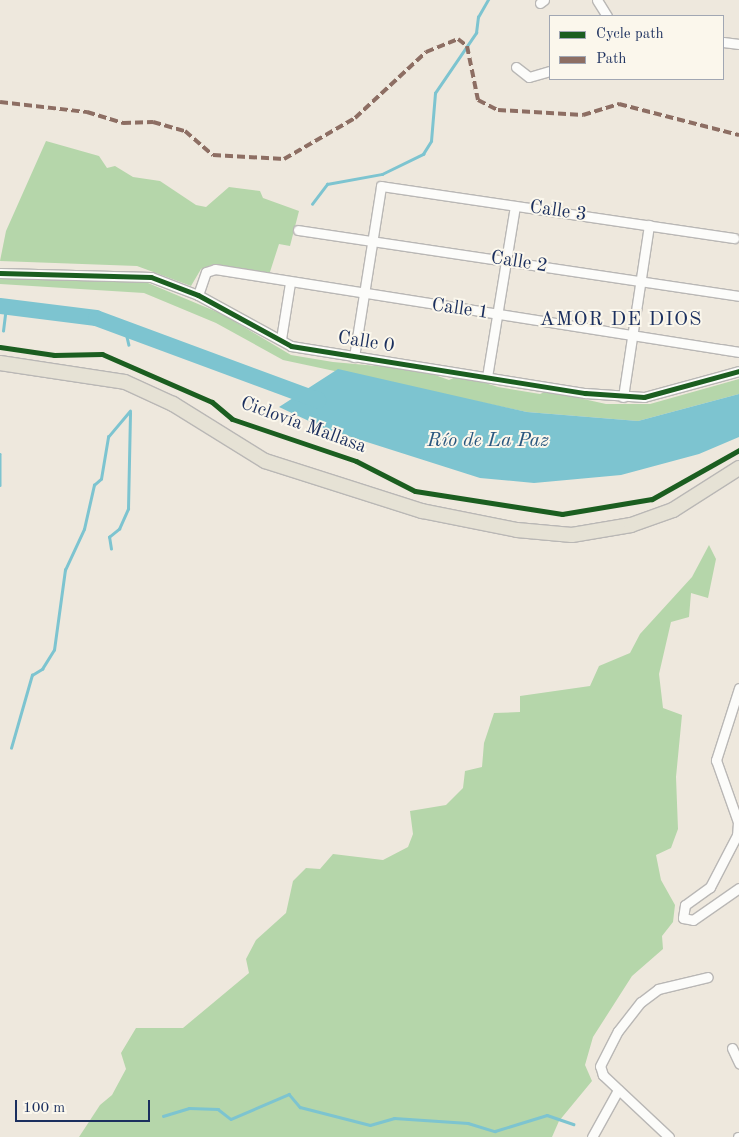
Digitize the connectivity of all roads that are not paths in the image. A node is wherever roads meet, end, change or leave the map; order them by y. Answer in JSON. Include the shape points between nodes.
{"nodes":[{"id":1,"x":598,"y":0,"type":"edge"},
{"id":2,"x":606,"y":15,"type":"edge"},
{"id":3,"x":724,"y":42,"type":"edge"},
{"id":4,"x":739,"y":44,"type":"edge"},
{"id":5,"x":516,"y":67,"type":"dead end"},
{"id":6,"x":549,"y":71,"type":"edge"},
{"id":7,"x":515,"y":206,"type":"junction"},
{"id":8,"x":649,"y":225,"type":"junction"},
{"id":9,"x":298,"y":230,"type":"dead end"},
{"id":10,"x":734,"y":238,"type":"dead end"},
{"id":11,"x":372,"y":241,"type":"junction"},
{"id":12,"x":506,"y":261,"type":"junction"},
{"id":13,"x":0,"y":273,"type":"edge"},
{"id":14,"x":640,"y":282,"type":"junction"},
{"id":15,"x":290,"y":283,"type":"junction"},
{"id":16,"x":198,"y":295,"type":"junction"},
{"id":17,"x":362,"y":296,"type":"junction"},
{"id":18,"x":739,"y":296,"type":"edge"},
{"id":19,"x":497,"y":315,"type":"junction"},
{"id":20,"x":631,"y":338,"type":"junction"},
{"id":21,"x":281,"y":339,"type":"junction"},
{"id":22,"x":739,"y":352,"type":"edge"},
{"id":23,"x":354,"y":357,"type":"junction"},
{"id":24,"x":0,"y":363,"type":"edge"},
{"id":25,"x":739,"y":371,"type":"edge"},
{"id":26,"x":487,"y":377,"type":"junction"},
{"id":27,"x":623,"y":397,"type":"junction"},
{"id":28,"x":739,"y":468,"type":"edge"},
{"id":29,"x":739,"y":688,"type":"edge"},
{"id":30,"x":739,"y":888,"type":"edge"},
{"id":31,"x":708,"y":977,"type":"dead end"},
{"id":32,"x":732,"y":1048,"type":"dead end"},
{"id":33,"x":739,"y":1063,"type":"edge"},
{"id":34,"x":618,"y":1090,"type":"junction"},
{"id":35,"x":592,"y":1137,"type":"edge"},
{"id":36,"x":669,"y":1137,"type":"edge"}],
"edges":[{"from":1,"to":2,"type":"street"},
{"from":3,"to":4,"type":"street"},
{"from":5,"to":6,"type":"street","via":[[529,77]]},
{"from":7,"to":8,"type":"street","name":"Calle 3"},
{"from":7,"to":11,"type":"street","name":"Calle 3","via":[[381,186]]},
{"from":7,"to":12,"type":"street"},
{"from":8,"to":10,"type":"street","name":"Calle 3"},
{"from":8,"to":14,"type":"street"},
{"from":9,"to":11,"type":"street","name":"Calle 2"},
{"from":11,"to":12,"type":"street","name":"Calle 2"},
{"from":11,"to":17,"type":"street"},
{"from":12,"to":14,"type":"street","name":"Calle 2"},
{"from":12,"to":19,"type":"street"},
{"from":13,"to":16,"type":"street","name":"Calle 0","via":[[135,274]]},
{"from":14,"to":18,"type":"street","name":"Calle 2"},
{"from":14,"to":20,"type":"street"},
{"from":15,"to":16,"type":"street","name":"Calle 1","via":[[215,269],[206,272]]},
{"from":15,"to":17,"type":"street","name":"Calle 1"},
{"from":15,"to":21,"type":"street"},
{"from":16,"to":21,"type":"street","name":"Calle 0"},
{"from":17,"to":19,"type":"street","name":"Calle 1"},
{"from":17,"to":23,"type":"street"},
{"from":19,"to":20,"type":"street","name":"Calle 1"},
{"from":19,"to":26,"type":"street"},
{"from":20,"to":22,"type":"street","name":"Calle 1"},
{"from":20,"to":27,"type":"street"},
{"from":21,"to":23,"type":"street","name":"Calle 0","via":[[291,346]]},
{"from":23,"to":26,"type":"street","name":"Calle 0"},
{"from":24,"to":28,"type":"main road","via":[[125,382],[173,404],[265,461],[422,511],[517,530],[572,536],[631,525],[680,507]]},
{"from":25,"to":27,"type":"street","name":"Calle 0","via":[[644,397]]},
{"from":26,"to":27,"type":"street","name":"Calle 0"},
{"from":29,"to":30,"type":"street","via":[[716,760],[736,814],[737,835],[710,887],[686,906],[683,918],[693,920]]},
{"from":31,"to":34,"type":"street","via":[[658,989],[641,1002],[618,1031],[600,1066]]},
{"from":32,"to":33,"type":"street"},
{"from":34,"to":35,"type":"street"},
{"from":34,"to":36,"type":"street"}]}
